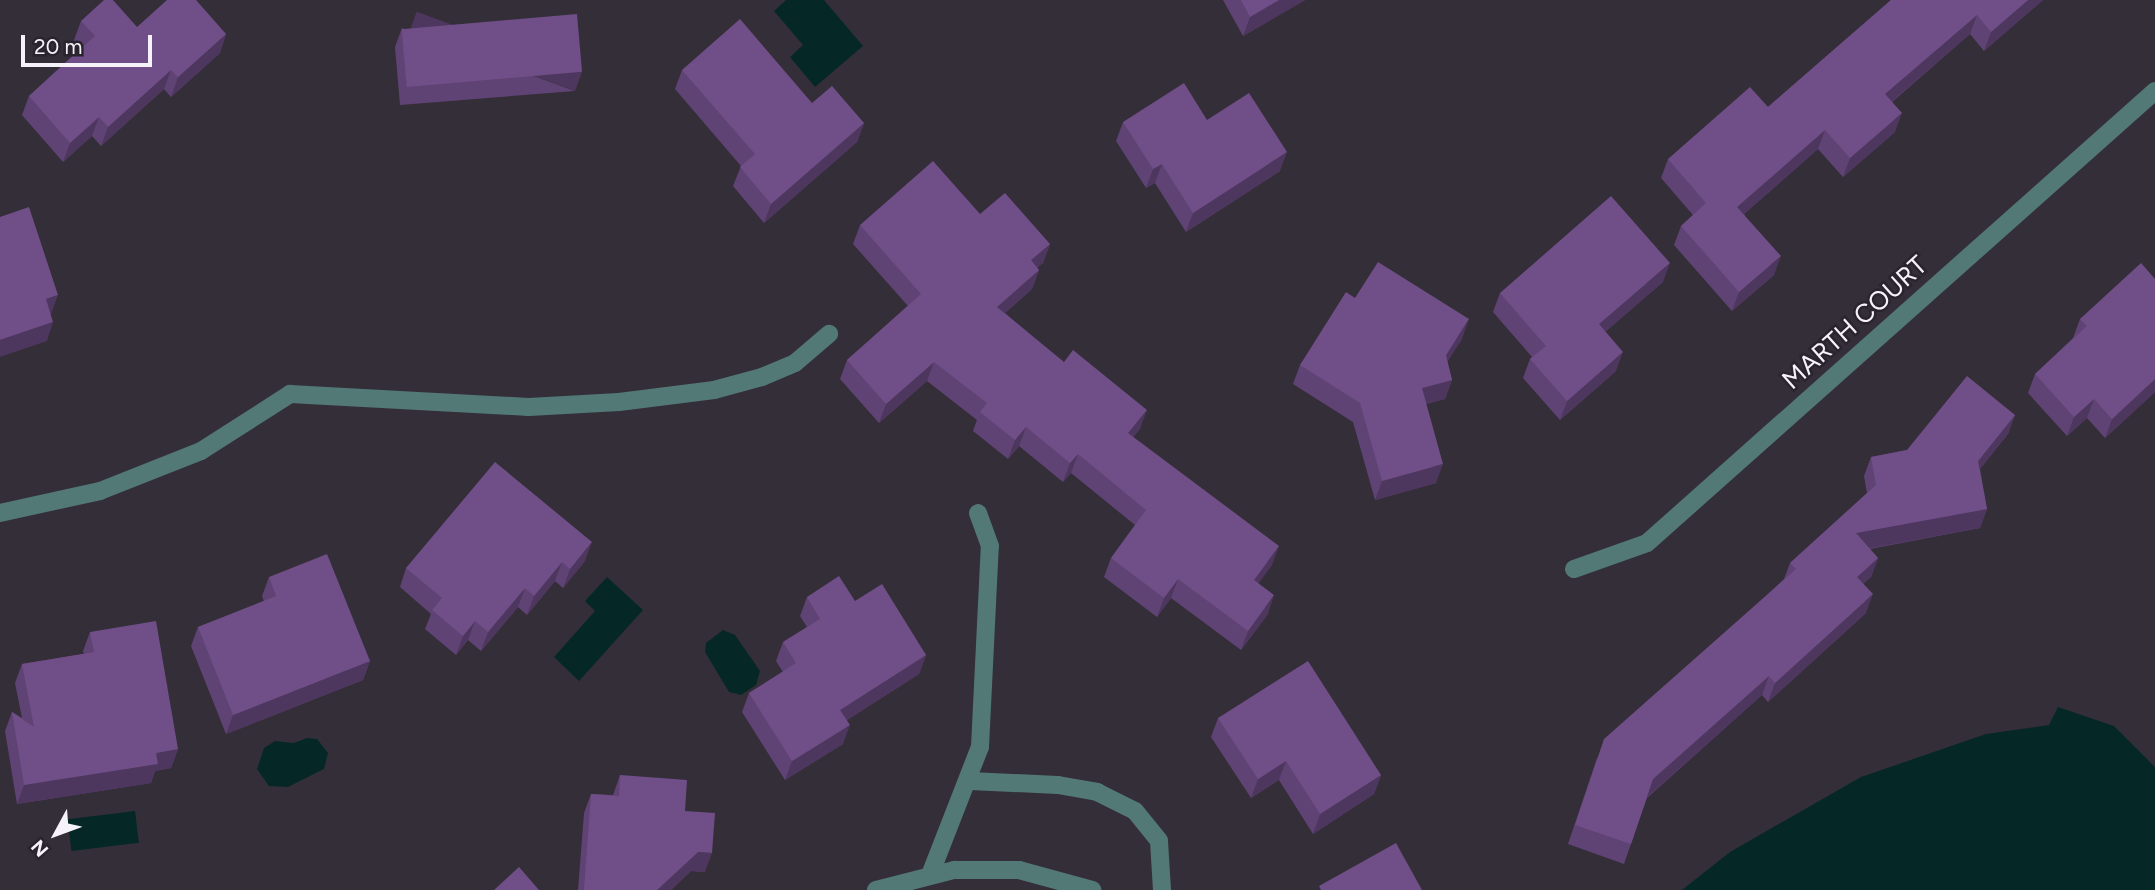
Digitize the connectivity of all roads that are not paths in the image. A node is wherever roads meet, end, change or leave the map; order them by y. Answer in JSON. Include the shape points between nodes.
{"nodes":[{"id":1,"x":2155,"y":90,"type":"edge"},
{"id":2,"x":829,"y":334,"type":"dead end"},
{"id":3,"x":0,"y":513,"type":"edge"},
{"id":4,"x":978,"y":513,"type":"dead end"},
{"id":5,"x":1574,"y":569,"type":"dead end"},
{"id":6,"x":970,"y":780,"type":"junction"},
{"id":7,"x":930,"y":875,"type":"junction"},
{"id":8,"x":876,"y":890,"type":"edge"},
{"id":9,"x":1092,"y":890,"type":"edge"},
{"id":10,"x":1162,"y":890,"type":"edge"}],
"edges":[{"from":1,"to":5,"type":"street","name":"MARTH COURT","via":[[1647,542]]},
{"from":2,"to":3,"type":"street","via":[[795,363],[762,377],[714,390],[619,401],[529,407],[290,394],[201,451],[100,491]]},
{"from":4,"to":6,"type":"street","via":[[990,546],[979,747]]},
{"from":6,"to":7,"type":"street"},
{"from":6,"to":10,"type":"street","via":[[1097,792],[1135,811],[1159,841]]},
{"from":7,"to":8,"type":"street"},
{"from":7,"to":9,"type":"street","via":[[954,870],[1019,870]]}]}
